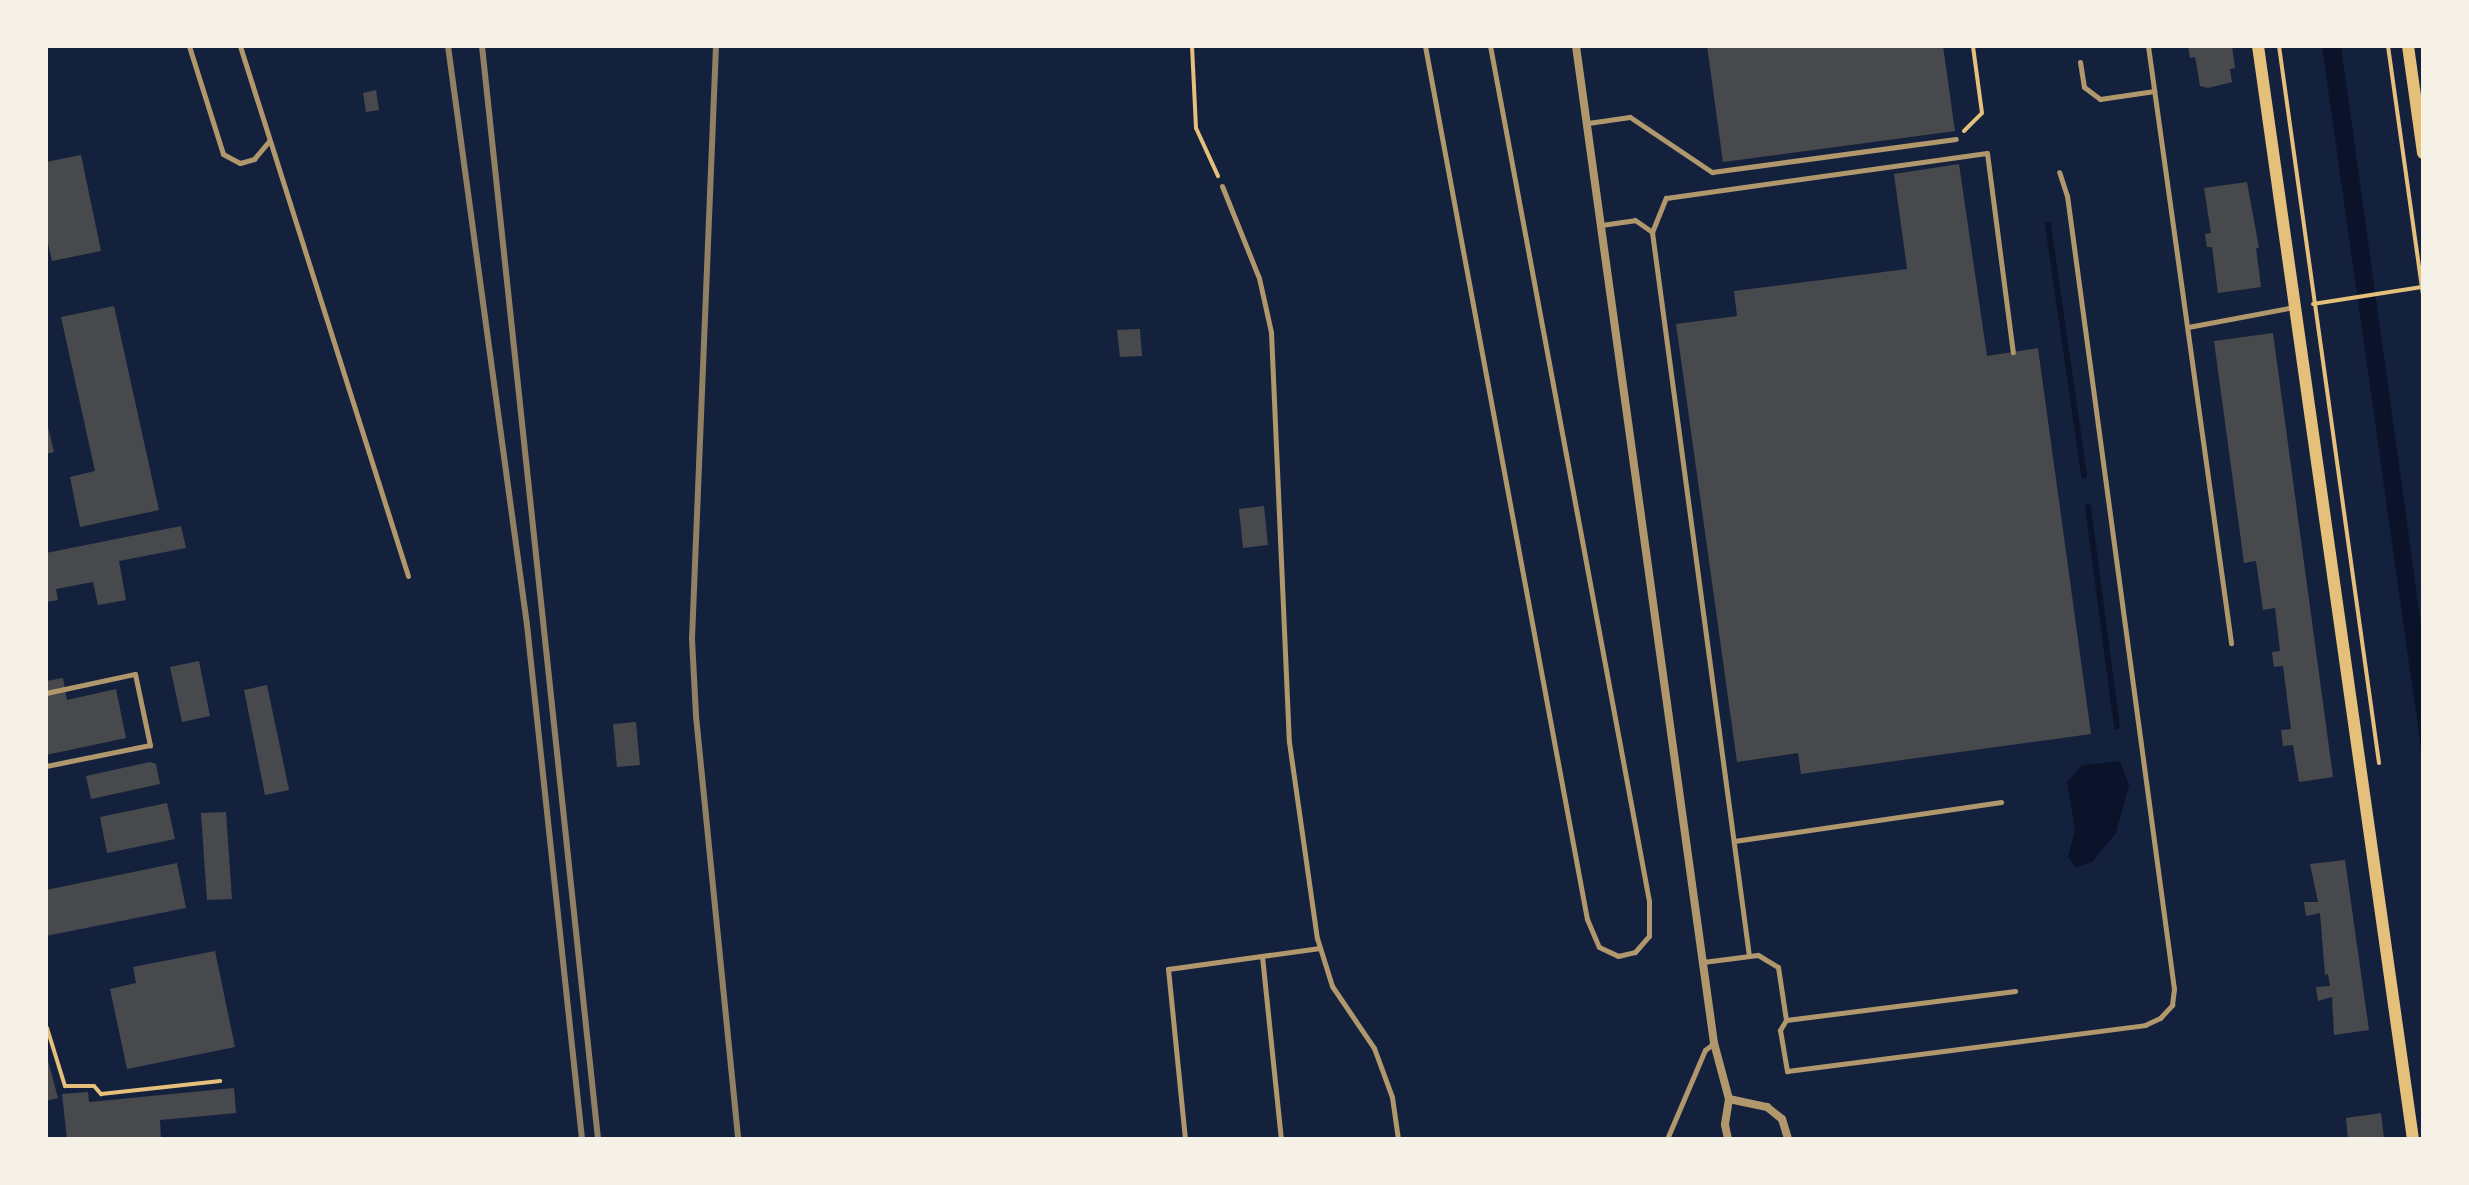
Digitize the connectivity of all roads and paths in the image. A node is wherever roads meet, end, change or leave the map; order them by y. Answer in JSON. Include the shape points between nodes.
{"nodes":[{"id":1,"x":189,"y":46,"type":"edge"},
{"id":2,"x":240,"y":46,"type":"edge"},
{"id":3,"x":1192,"y":46,"type":"edge"},
{"id":4,"x":1425,"y":46,"type":"edge"},
{"id":5,"x":1490,"y":46,"type":"edge"},
{"id":6,"x":1576,"y":46,"type":"edge"},
{"id":7,"x":1973,"y":46,"type":"edge"},
{"id":8,"x":2148,"y":46,"type":"edge"},
{"id":9,"x":2258,"y":46,"type":"edge"},
{"id":10,"x":2279,"y":46,"type":"edge"},
{"id":11,"x":2388,"y":46,"type":"edge"},
{"id":12,"x":2408,"y":46,"type":"edge"},
{"id":13,"x":2080,"y":62,"type":"dead end"},
{"id":14,"x":2154,"y":91,"type":"junction"},
{"id":15,"x":1587,"y":123,"type":"junction"},
{"id":16,"x":1956,"y":139,"type":"joint"},
{"id":17,"x":270,"y":140,"type":"junction"},
{"id":18,"x":2423,"y":153,"type":"edge"},
{"id":19,"x":2059,"y":172,"type":"dead end"},
{"id":20,"x":1222,"y":186,"type":"joint"},
{"id":21,"x":1601,"y":225,"type":"junction"},
{"id":22,"x":1652,"y":232,"type":"junction"},
{"id":23,"x":2421,"y":288,"type":"edge"},
{"id":24,"x":2423,"y":294,"type":"edge"},
{"id":25,"x":2319,"y":303,"type":"dead end"},
{"id":26,"x":2294,"y":307,"type":"junction"},
{"id":27,"x":2188,"y":327,"type":"junction"},
{"id":28,"x":2013,"y":352,"type":"dead end"},
{"id":29,"x":408,"y":576,"type":"dead end"},
{"id":30,"x":2231,"y":643,"type":"dead end"},
{"id":31,"x":46,"y":693,"type":"edge"},
{"id":32,"x":46,"y":766,"type":"edge"},
{"id":33,"x":2380,"y":776,"type":"dead end"},
{"id":34,"x":2001,"y":802,"type":"dead end"},
{"id":35,"x":1734,"y":841,"type":"junction"},
{"id":36,"x":1320,"y":948,"type":"junction"},
{"id":37,"x":1262,"y":956,"type":"junction"},
{"id":38,"x":1749,"y":956,"type":"junction"},
{"id":39,"x":1703,"y":962,"type":"junction"},
{"id":40,"x":2015,"y":991,"type":"dead end"},
{"id":41,"x":1786,"y":1020,"type":"junction"},
{"id":42,"x":47,"y":1028,"type":"edge"},
{"id":43,"x":1714,"y":1043,"type":"junction"},
{"id":44,"x":220,"y":1081,"type":"dead end"},
{"id":45,"x":1729,"y":1099,"type":"junction"},
{"id":46,"x":1185,"y":1139,"type":"edge"},
{"id":47,"x":1281,"y":1139,"type":"edge"},
{"id":48,"x":1398,"y":1139,"type":"edge"},
{"id":49,"x":1667,"y":1139,"type":"edge"},
{"id":50,"x":1728,"y":1139,"type":"edge"},
{"id":51,"x":1788,"y":1139,"type":"edge"},
{"id":52,"x":2413,"y":1139,"type":"edge"}],
"edges":[{"from":1,"to":17,"type":"lane","via":[[223,154],[240,163],[254,159]]},
{"from":2,"to":17,"type":"lane"},
{"from":3,"to":20,"type":"path","via":[[1196,128]]},
{"from":4,"to":5,"type":"lane","via":[[1587,919],[1599,947],[1618,956],[1635,952],[1649,936],[1649,901]]},
{"from":6,"to":15,"type":"street"},
{"from":7,"to":16,"type":"path","via":[[1982,113]]},
{"from":8,"to":14,"type":"lane"},
{"from":9,"to":26,"type":"main road"},
{"from":10,"to":33,"type":"path"},
{"from":11,"to":23,"type":"path"},
{"from":12,"to":18,"type":"main road"},
{"from":13,"to":14,"type":"lane","via":[[2084,87],[2100,99]]},
{"from":14,"to":27,"type":"lane"},
{"from":15,"to":16,"type":"lane","via":[[1630,117],[1712,172]]},
{"from":15,"to":21,"type":"street"},
{"from":17,"to":29,"type":"lane"},
{"from":19,"to":41,"type":"lane","via":[[2067,196],[2172,973],[2172,1005],[2145,1025],[1787,1071],[1780,1030]]},
{"from":20,"to":36,"type":"lane","via":[[1259,278],[1271,332],[1289,742]]},
{"from":21,"to":22,"type":"lane","via":[[1635,220]]},
{"from":21,"to":39,"type":"street"},
{"from":22,"to":28,"type":"lane","via":[[1666,198],[1987,153]]},
{"from":22,"to":35,"type":"lane"},
{"from":23,"to":24,"type":"path"},
{"from":23,"to":25,"type":"path"},
{"from":26,"to":27,"type":"lane"},
{"from":26,"to":52,"type":"main road"},
{"from":27,"to":30,"type":"lane"},
{"from":31,"to":32,"type":"lane","via":[[135,674],[150,745]]},
{"from":34,"to":35,"type":"lane"},
{"from":35,"to":38,"type":"lane"},
{"from":36,"to":37,"type":"lane"},
{"from":36,"to":48,"type":"lane","via":[[1332,986],[1374,1048],[1392,1097]]},
{"from":37,"to":46,"type":"lane","via":[[1168,969]]},
{"from":37,"to":47,"type":"lane"},
{"from":38,"to":39,"type":"lane"},
{"from":38,"to":41,"type":"lane","via":[[1758,955],[1778,967]]},
{"from":39,"to":43,"type":"street"},
{"from":40,"to":41,"type":"lane"},
{"from":42,"to":44,"type":"path","via":[[65,1086],[94,1086],[101,1094]]},
{"from":43,"to":45,"type":"street"},
{"from":43,"to":49,"type":"lane","via":[[1705,1050]]},
{"from":45,"to":50,"type":"street"},
{"from":45,"to":51,"type":"street","via":[[1767,1107],[1782,1119]]}]}
